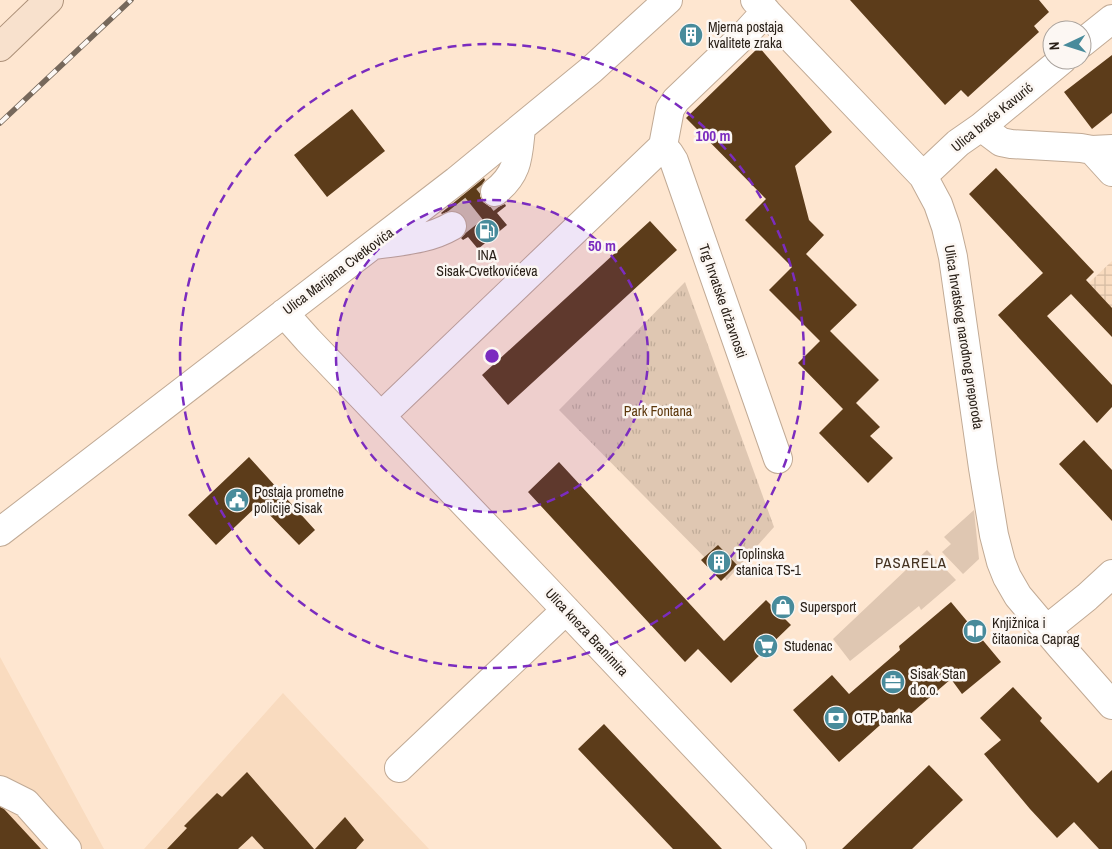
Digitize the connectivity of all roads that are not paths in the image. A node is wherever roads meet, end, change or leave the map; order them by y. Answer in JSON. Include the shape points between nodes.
{"nodes":[{"id":1,"x":49,"y":0,"type":"edge"},
{"id":2,"x":668,"y":0,"type":"edge"},
{"id":3,"x":761,"y":6,"type":"edge"},
{"id":4,"x":1112,"y":18,"type":"edge"},
{"id":5,"x":1092,"y":35,"type":"edge"},
{"id":6,"x":0,"y":47,"type":"edge"},
{"id":7,"x":1050,"y":70,"type":"edge"},
{"id":8,"x":981,"y":127,"type":"junction"},
{"id":9,"x":520,"y":140,"type":"junction"},
{"id":10,"x":663,"y":146,"type":"junction"},
{"id":11,"x":1102,"y":150,"type":"edge"},
{"id":12,"x":1112,"y":172,"type":"edge"},
{"id":13,"x":923,"y":176,"type":"junction"},
{"id":14,"x":491,"y":187,"type":"tunnel mouth"},
{"id":15,"x":448,"y":221,"type":"tunnel mouth"},
{"id":16,"x":372,"y":246,"type":"junction"},
{"id":17,"x":284,"y":312,"type":"junction"},
{"id":18,"x":381,"y":416,"type":"junction"},
{"id":19,"x":778,"y":459,"type":"dead end"},
{"id":20,"x":0,"y":532,"type":"edge"},
{"id":21,"x":1112,"y":574,"type":"edge"},
{"id":22,"x":566,"y":610,"type":"junction"},
{"id":23,"x":1046,"y":630,"type":"junction"},
{"id":24,"x":1112,"y":705,"type":"edge"},
{"id":25,"x":399,"y":768,"type":"dead end"},
{"id":26,"x":0,"y":790,"type":"edge"},
{"id":27,"x":67,"y":849,"type":"edge"},
{"id":28,"x":792,"y":849,"type":"edge"}],
"edges":[{"from":1,"to":6,"type":"main road"},
{"from":2,"to":9,"type":"street","name":"Ulica Marijana Cvetkovića"},
{"from":3,"to":10,"type":"street","via":[[746,33],[676,100],[670,109]]},
{"from":3,"to":13,"type":"street","name":"Ulica hrvatskog narodnog preporoda"},
{"from":4,"to":5,"type":"street"},
{"from":7,"to":8,"type":"street","name":"Ulica braće Kavurić"},
{"from":8,"to":11,"type":"street","via":[[1001,142],[1011,144]]},
{"from":8,"to":13,"type":"street","name":"Ulica braće Kavurić","via":[[958,143]]},
{"from":9,"to":14,"type":"street","via":[[517,164],[508,180]]},
{"from":9,"to":16,"type":"street","name":"Ulica Marijana Cvetkovića"},
{"from":10,"to":18,"type":"street"},
{"from":10,"to":19,"type":"street","name":"Trg hrvatske državnosti","via":[[674,162]]},
{"from":11,"to":12,"type":"street"},
{"from":13,"to":23,"type":"street","name":"Ulica hrvatskog narodnog preporoda","via":[[938,204],[953,257],[989,504],[1001,562],[1018,596]]},
{"from":15,"to":16,"type":"street","via":[[416,239]]},
{"from":16,"to":17,"type":"street","name":"Ulica Marijana Cvetkovića"},
{"from":17,"to":18,"type":"street","name":"Ulica kneza Branimira"},
{"from":17,"to":20,"type":"street","name":"Ulica Marijana Cvetkovića"},
{"from":18,"to":22,"type":"street","name":"Ulica kneza Branimira"},
{"from":21,"to":23,"type":"street"},
{"from":22,"to":25,"type":"street"},
{"from":22,"to":28,"type":"street","name":"Ulica kneza Branimira"},
{"from":23,"to":24,"type":"street","name":"Ulica hrvatskog narodnog preporoda"},
{"from":26,"to":27,"type":"street","via":[[26,803]]}]}
